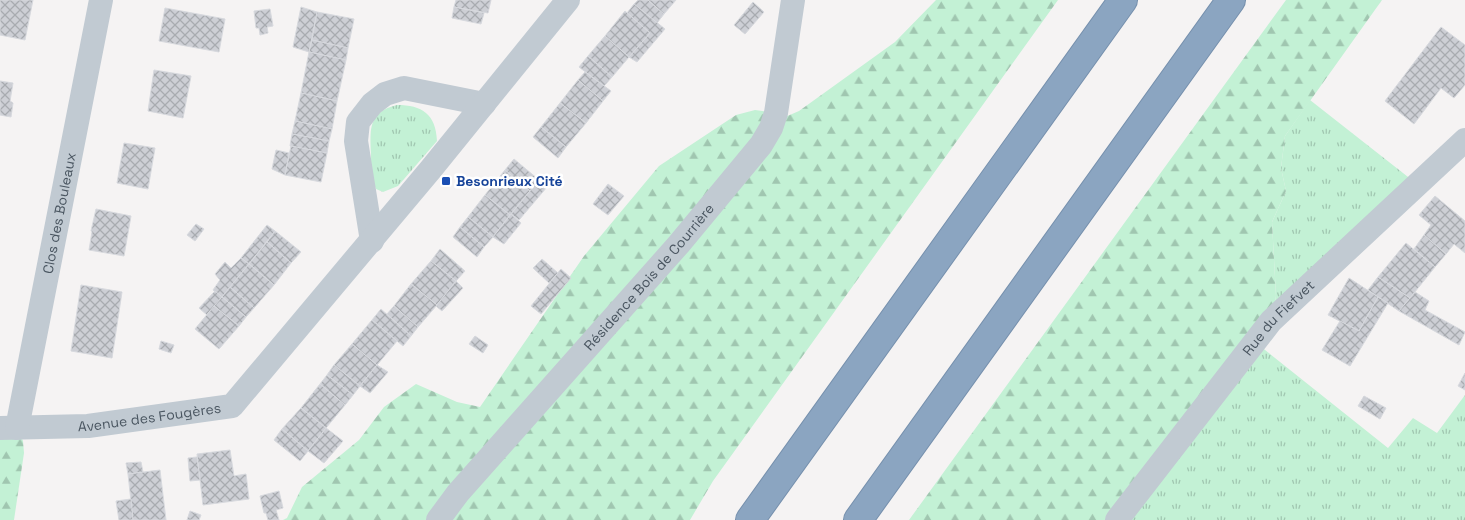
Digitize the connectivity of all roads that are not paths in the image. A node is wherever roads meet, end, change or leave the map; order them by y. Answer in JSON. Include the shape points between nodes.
{"nodes":[{"id":1,"x":101,"y":0,"type":"edge"},
{"id":2,"x":568,"y":0,"type":"edge"},
{"id":3,"x":793,"y":0,"type":"edge"},
{"id":4,"x":1123,"y":0,"type":"edge"},
{"id":5,"x":1231,"y":0,"type":"edge"},
{"id":6,"x":484,"y":104,"type":"junction"},
{"id":7,"x":1465,"y":140,"type":"edge"},
{"id":8,"x":372,"y":241,"type":"junction"},
{"id":9,"x":9,"y":428,"type":"edge"},
{"id":10,"x":438,"y":520,"type":"edge"},
{"id":11,"x":750,"y":520,"type":"edge"},
{"id":12,"x":858,"y":520,"type":"edge"},
{"id":13,"x":1116,"y":520,"type":"edge"}],
"edges":[{"from":1,"to":9,"type":"street","name":"Clos des Bouleaux"},
{"from":2,"to":6,"type":"street","name":"Avenue des Fougères"},
{"from":3,"to":10,"type":"street","name":"Résidence Bois de Courrière","via":[[776,113],[761,145]]},
{"from":4,"to":11,"type":"highway"},
{"from":5,"to":12,"type":"highway"},
{"from":6,"to":8,"type":"street","name":"Avenue des Fougères"},
{"from":6,"to":8,"type":"street","via":[[404,88],[385,94],[372,104],[358,122],[356,141]]},
{"from":7,"to":13,"type":"street","name":"Rue du Fiefvet","via":[[1272,321]]},
{"from":8,"to":9,"type":"street","name":"Avenue des Fougères","via":[[232,406],[88,426]]}]}
